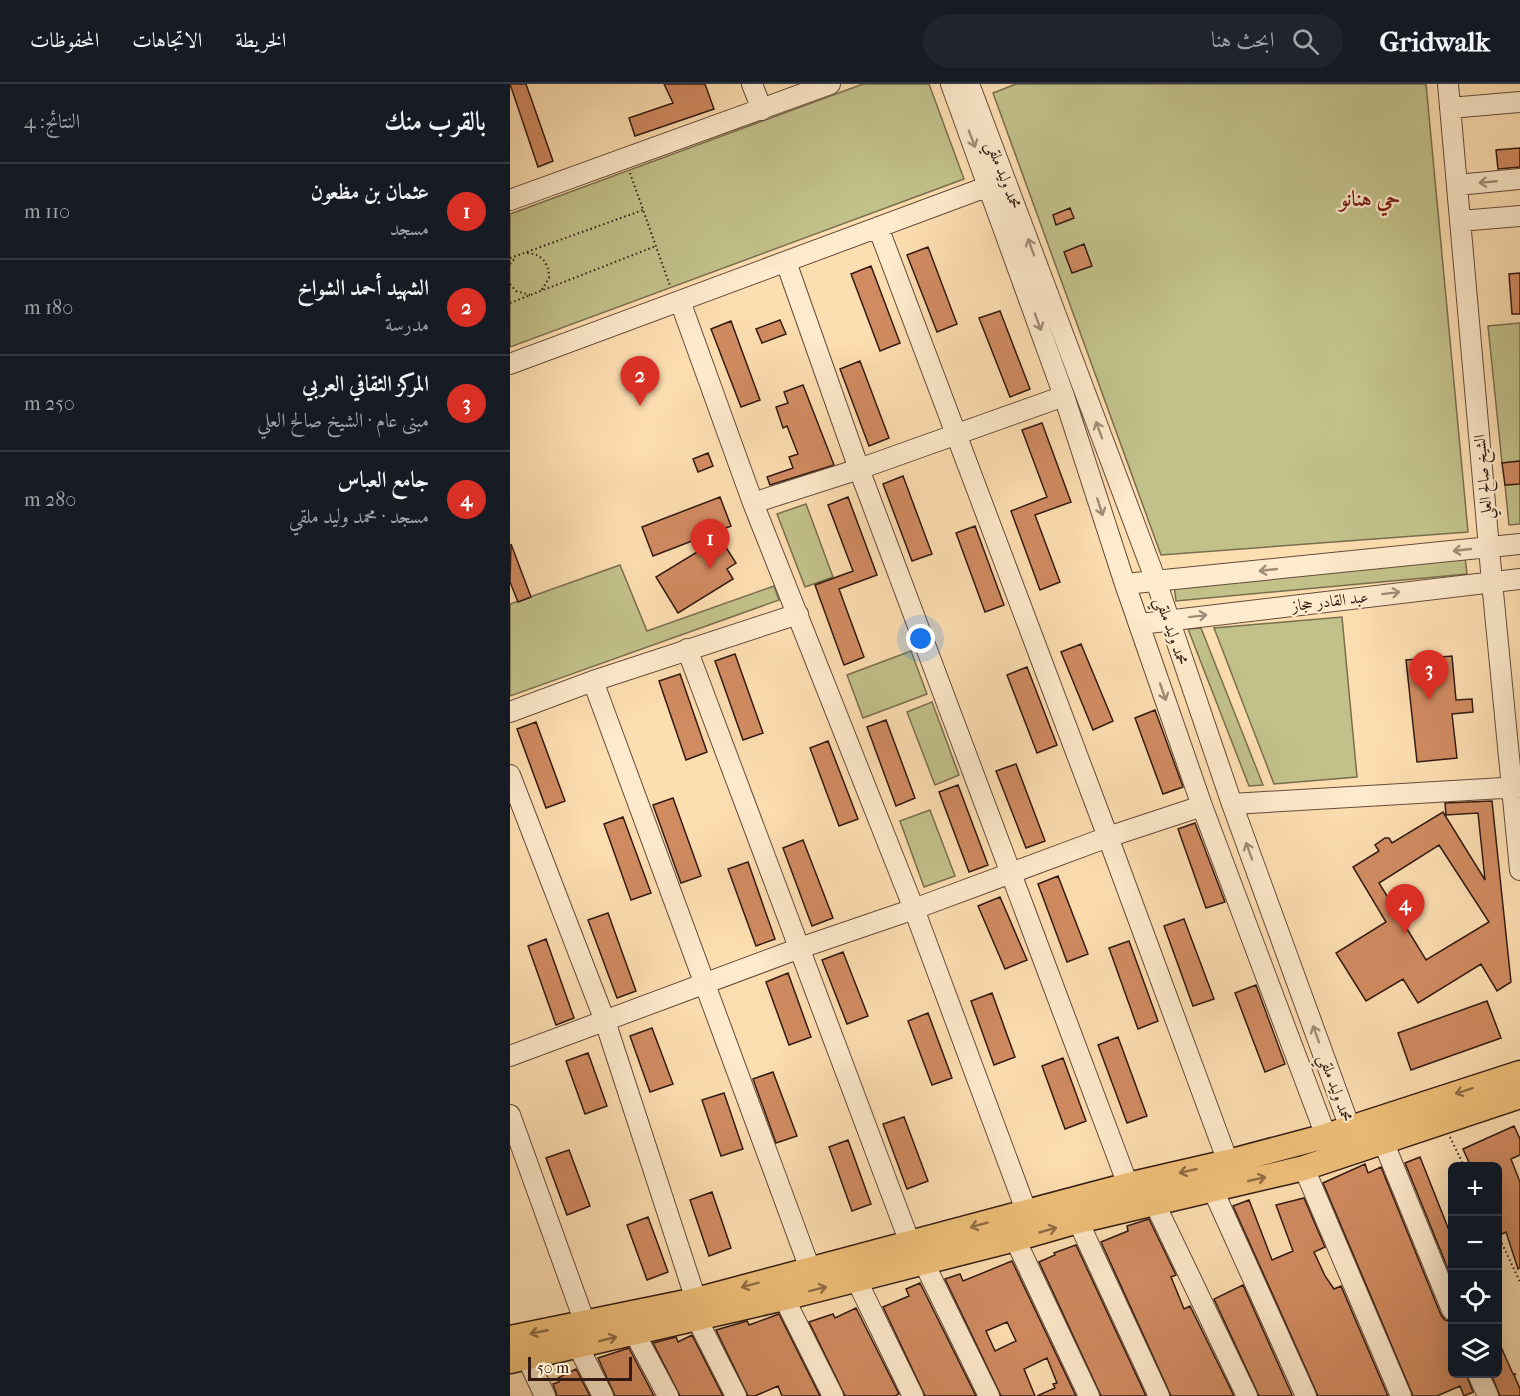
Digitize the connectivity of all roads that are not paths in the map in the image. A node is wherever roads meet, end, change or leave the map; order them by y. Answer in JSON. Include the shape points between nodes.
{"nodes":[{"id":1,"x":752,"y":84,"type":"edge"},
{"id":2,"x":830,"y":84,"type":"edge"},
{"id":3,"x":951,"y":84,"type":"edge"},
{"id":4,"x":969,"y":84,"type":"edge"},
{"id":5,"x":1448,"y":84,"type":"edge"},
{"id":6,"x":1520,"y":102,"type":"edge"},
{"id":7,"x":1450,"y":108,"type":"junction"},
{"id":8,"x":762,"y":110,"type":"junction"},
{"id":9,"x":1520,"y":179,"type":"edge"},
{"id":10,"x":1457,"y":185,"type":"junction"},
{"id":11,"x":990,"y":186,"type":"junction"},
{"id":12,"x":510,"y":200,"type":"edge"},
{"id":13,"x":1520,"y":216,"type":"edge"},
{"id":14,"x":1460,"y":221,"type":"junction"},
{"id":15,"x":878,"y":227,"type":"junction"},
{"id":16,"x":786,"y":262,"type":"junction"},
{"id":17,"x":675,"y":294,"type":"junction"},
{"id":18,"x":510,"y":364,"type":"edge"},
{"id":19,"x":1064,"y":396,"type":"junction"},
{"id":20,"x":955,"y":434,"type":"junction"},
{"id":21,"x":859,"y":468,"type":"junction"},
{"id":22,"x":753,"y":503,"type":"junction"},
{"id":23,"x":1520,"y":544,"type":"edge"},
{"id":24,"x":1489,"y":547,"type":"junction"},
{"id":25,"x":1520,"y":579,"type":"edge"},
{"id":26,"x":1156,"y":581,"type":"junction"},
{"id":27,"x":1492,"y":582,"type":"junction"},
{"id":28,"x":1125,"y":584,"type":"junction"},
{"id":29,"x":798,"y":614,"type":"junction"},
{"id":30,"x":1168,"y":620,"type":"junction"},
{"id":31,"x":1140,"y":624,"type":"junction"},
{"id":32,"x":687,"y":649,"type":"junction"},
{"id":33,"x":593,"y":681,"type":"junction"},
{"id":34,"x":510,"y":712,"type":"edge"},
{"id":35,"x":510,"y":775,"type":"edge"},
{"id":36,"x":1516,"y":787,"type":"edge"},
{"id":37,"x":1232,"y":804,"type":"junction"},
{"id":38,"x":1202,"y":806,"type":"junction"},
{"id":39,"x":1108,"y":837,"type":"junction"},
{"id":40,"x":1520,"y":870,"type":"edge"},
{"id":41,"x":1012,"y":872,"type":"junction"},
{"id":42,"x":914,"y":909,"type":"junction"},
{"id":43,"x":800,"y":948,"type":"junction"},
{"id":44,"x":704,"y":984,"type":"junction"},
{"id":45,"x":605,"y":1021,"type":"junction"},
{"id":46,"x":510,"y":1056,"type":"edge"},
{"id":47,"x":1520,"y":1073,"type":"edge"},
{"id":48,"x":1518,"y":1101,"type":"edge"},
{"id":49,"x":510,"y":1114,"type":"edge"},
{"id":50,"x":1350,"y":1128,"type":"junction"},
{"id":51,"x":1326,"y":1136,"type":"junction"},
{"id":52,"x":1383,"y":1141,"type":"junction"},
{"id":53,"x":1351,"y":1153,"type":"junction"},
{"id":54,"x":1228,"y":1162,"type":"junction"},
{"id":55,"x":1304,"y":1168,"type":"junction"},
{"id":56,"x":1128,"y":1185,"type":"junction"},
{"id":57,"x":1213,"y":1190,"type":"junction"},
{"id":58,"x":1155,"y":1204,"type":"junction"},
{"id":59,"x":1027,"y":1213,"type":"junction"},
{"id":60,"x":1078,"y":1221,"type":"junction"},
{"id":61,"x":1015,"y":1239,"type":"junction"},
{"id":62,"x":917,"y":1252,"type":"junction"},
{"id":63,"x":810,"y":1269,"type":"junction"},
{"id":64,"x":856,"y":1279,"type":"junction"},
{"id":65,"x":784,"y":1298,"type":"junction"},
{"id":66,"x":1448,"y":1300,"type":"edge"},
{"id":67,"x":696,"y":1309,"type":"junction"},
{"id":68,"x":634,"y":1332,"type":"junction"},
{"id":69,"x":582,"y":1334,"type":"junction"},
{"id":70,"x":510,"y":1338,"type":"edge"},
{"id":71,"x":519,"y":1360,"type":"edge"},
{"id":72,"x":1480,"y":1378,"type":"edge"},
{"id":73,"x":545,"y":1396,"type":"edge"},
{"id":74,"x":603,"y":1396,"type":"edge"},
{"id":75,"x":668,"y":1396,"type":"edge"},
{"id":76,"x":736,"y":1396,"type":"edge"},
{"id":77,"x":833,"y":1396,"type":"edge"},
{"id":78,"x":913,"y":1396,"type":"edge"},
{"id":79,"x":989,"y":1396,"type":"edge"},
{"id":80,"x":1089,"y":1396,"type":"edge"},
{"id":81,"x":1159,"y":1396,"type":"edge"},
{"id":82,"x":1247,"y":1396,"type":"edge"},
{"id":83,"x":1306,"y":1396,"type":"edge"},
{"id":84,"x":1401,"y":1396,"type":"edge"},
{"id":85,"x":1488,"y":1396,"type":"edge"}],
"edges":[{"from":1,"to":8,"type":"street"},
{"from":2,"to":8,"type":"street"},
{"from":3,"to":11,"type":"street","name":"محمد وليد ملقي","one_way":true},
{"from":26,"to":4,"type":"street","name":"محمد وليد ملقي","one_way":true},
{"from":5,"to":7,"type":"street","name":"الشيخ صالح العلي"},
{"from":6,"to":7,"type":"street"},
{"from":7,"to":10,"type":"street","name":"الشيخ صالح العلي"},
{"from":8,"to":12,"type":"street"},
{"from":9,"to":10,"type":"street","one_way":true},
{"from":10,"to":14,"type":"street","name":"الشيخ صالح العلي"},
{"from":11,"to":15,"type":"street"},
{"from":11,"to":19,"type":"street","name":"محمد وليد ملقي","one_way":true},
{"from":13,"to":14,"type":"street"},
{"from":14,"to":24,"type":"street","name":"الشيخ صالح العلي"},
{"from":15,"to":16,"type":"street"},
{"from":15,"to":20,"type":"street"},
{"from":16,"to":17,"type":"street"},
{"from":16,"to":21,"type":"street"},
{"from":17,"to":18,"type":"street"},
{"from":17,"to":22,"type":"street"},
{"from":19,"to":20,"type":"street"},
{"from":19,"to":28,"type":"street","name":"محمد وليد ملقي","one_way":true},
{"from":20,"to":21,"type":"street"},
{"from":20,"to":39,"type":"street"},
{"from":21,"to":22,"type":"street"},
{"from":21,"to":41,"type":"street"},
{"from":22,"to":29,"type":"street"},
{"from":23,"to":24,"type":"street"},
{"from":24,"to":26,"type":"street","one_way":true},
{"from":24,"to":27,"type":"street","name":"الشيخ صالح العلي"},
{"from":25,"to":27,"type":"street","name":"عبد القادر حجاز"},
{"from":26,"to":28,"type":"street"},
{"from":26,"to":30,"type":"street","name":"محمد وليد ملقي"},
{"from":30,"to":27,"type":"street","name":"عبد القادر حجاز","one_way":true},
{"from":27,"to":36,"type":"street","name":"الشيخ صالح العلي"},
{"from":28,"to":31,"type":"street","name":"محمد وليد ملقي"},
{"from":29,"to":32,"type":"street"},
{"from":29,"to":42,"type":"street"},
{"from":30,"to":31,"type":"street","name":"عبد القادر حجاز"},
{"from":30,"to":37,"type":"street","name":"محمد وليد ملقي"},
{"from":31,"to":38,"type":"street","name":"محمد وليد ملقي","one_way":true},
{"from":32,"to":33,"type":"street"},
{"from":32,"to":43,"type":"street"},
{"from":33,"to":34,"type":"street"},
{"from":33,"to":44,"type":"street"},
{"from":35,"to":45,"type":"street"},
{"from":36,"to":37,"type":"street"},
{"from":36,"to":40,"type":"street","name":"الشيخ صالح العلي"},
{"from":50,"to":37,"type":"street","name":"محمد وليد ملقي","one_way":true},
{"from":38,"to":39,"type":"street"},
{"from":38,"to":51,"type":"street","name":"محمد وليد ملقي"},
{"from":39,"to":41,"type":"street"},
{"from":39,"to":54,"type":"street"},
{"from":41,"to":42,"type":"street"},
{"from":41,"to":56,"type":"street"},
{"from":42,"to":43,"type":"street"},
{"from":42,"to":59,"type":"street"},
{"from":43,"to":44,"type":"street"},
{"from":43,"to":62,"type":"street"},
{"from":44,"to":45,"type":"street"},
{"from":44,"to":63,"type":"street"},
{"from":45,"to":46,"type":"street"},
{"from":45,"to":67,"type":"street"},
{"from":47,"to":50,"type":"main road","one_way":true},
{"from":48,"to":52,"type":"main road"},
{"from":49,"to":69,"type":"street"},
{"from":50,"to":51,"type":"main road"},
{"from":50,"to":53,"type":"street","name":"محمد وليد ملقي"},
{"from":51,"to":53,"type":"street","name":"محمد وليد ملقي"},
{"from":51,"to":54,"type":"main road"},
{"from":52,"to":53,"type":"main road"},
{"from":52,"to":66,"type":"street"},
{"from":53,"to":55,"type":"main road"},
{"from":54,"to":56,"type":"main road","one_way":true},
{"from":57,"to":55,"type":"main road","one_way":true},
{"from":55,"to":84,"type":"street"},
{"from":56,"to":59,"type":"main road"},
{"from":57,"to":58,"type":"main road"},
{"from":57,"to":83,"type":"street"},
{"from":58,"to":60,"type":"main road"},
{"from":58,"to":82,"type":"street"},
{"from":59,"to":62,"type":"main road","one_way":true},
{"from":61,"to":60,"type":"main road","one_way":true},
{"from":60,"to":81,"type":"street"},
{"from":61,"to":62,"type":"main road"},
{"from":61,"to":80,"type":"street"},
{"from":62,"to":63,"type":"main road"},
{"from":62,"to":64,"type":"main road"},
{"from":62,"to":79,"type":"street"},
{"from":63,"to":67,"type":"main road","one_way":true},
{"from":65,"to":64,"type":"main road","one_way":true},
{"from":64,"to":78,"type":"street"},
{"from":65,"to":67,"type":"main road"},
{"from":65,"to":77,"type":"street"},
{"from":67,"to":68,"type":"main road"},
{"from":67,"to":69,"type":"main road"},
{"from":67,"to":76,"type":"street"},
{"from":69,"to":68,"type":"main road","one_way":true},
{"from":68,"to":75,"type":"street"},
{"from":69,"to":70,"type":"main road","one_way":true},
{"from":69,"to":71,"type":"main road"},
{"from":69,"to":74,"type":"street"},
{"from":71,"to":73,"type":"street"},
{"from":72,"to":85,"type":"street"}]}
